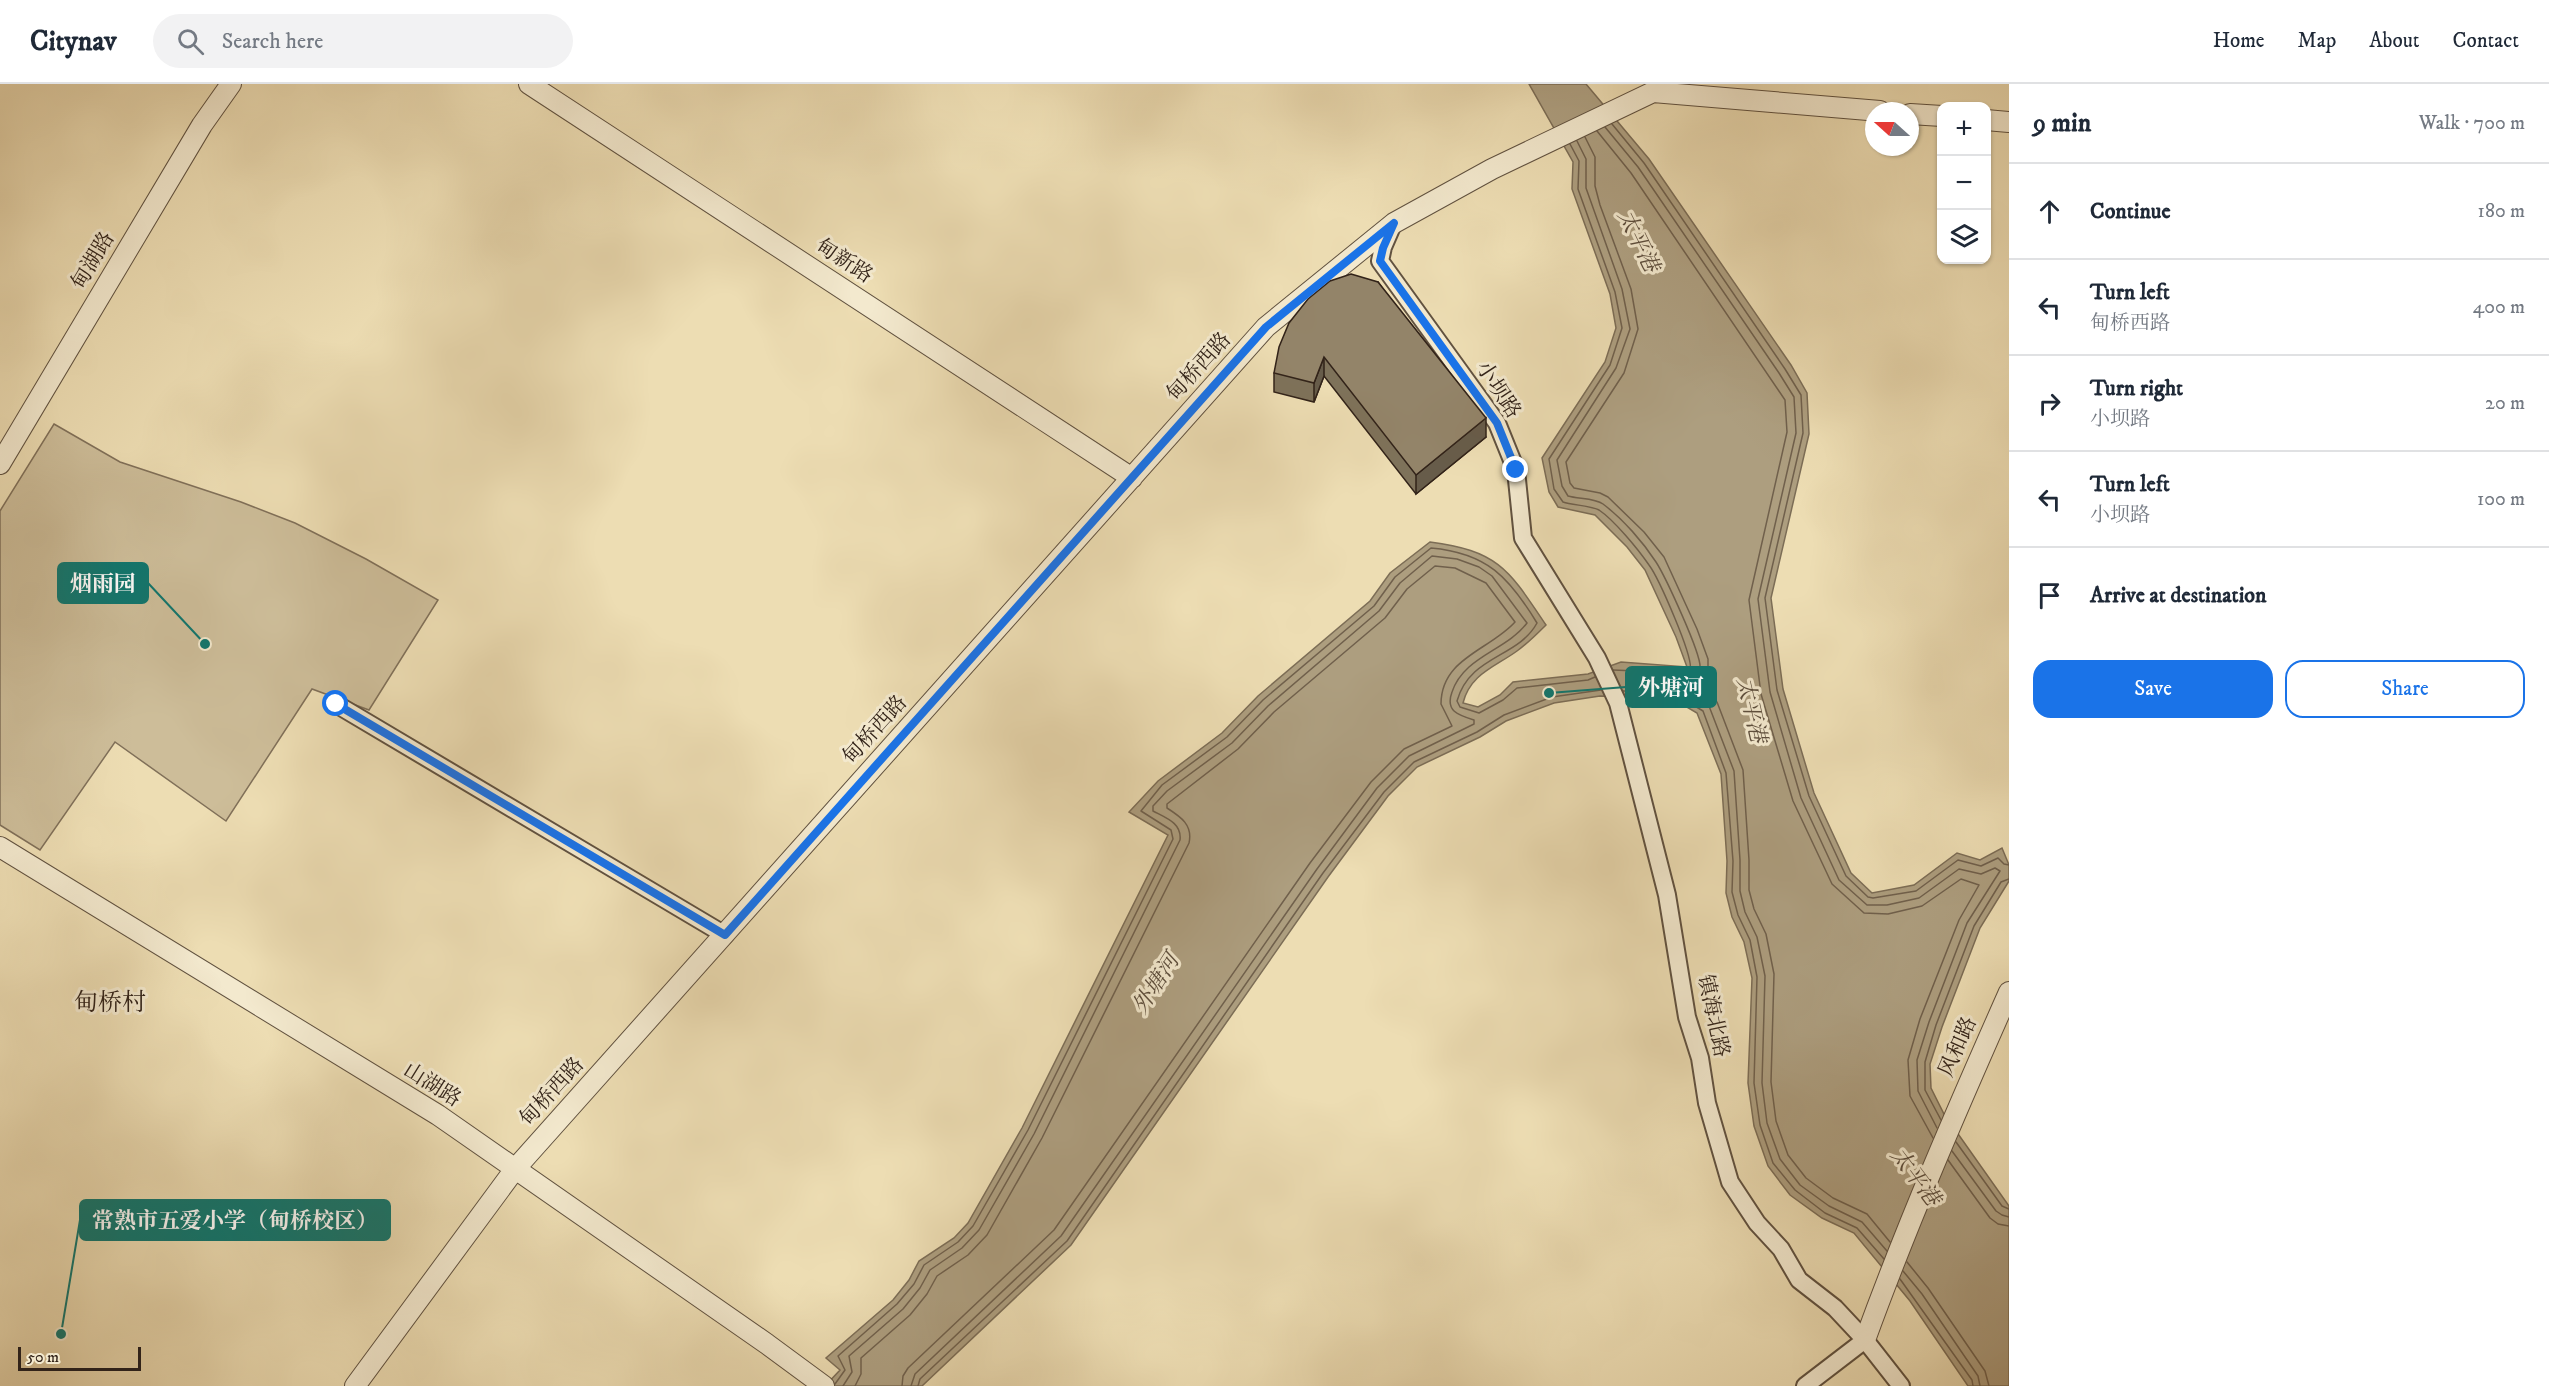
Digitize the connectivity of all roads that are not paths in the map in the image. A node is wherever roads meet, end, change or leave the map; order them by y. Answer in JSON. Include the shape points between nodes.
{"nodes":[{"id":1,"x":231,"y":84,"type":"edge"},
{"id":2,"x":529,"y":84,"type":"edge"},
{"id":3,"x":1661,"y":88,"type":"edge"},
{"id":4,"x":1865,"y":109,"type":"edge"},
{"id":5,"x":1919,"y":115,"type":"edge"},
{"id":6,"x":1937,"y":116,"type":"edge"},
{"id":7,"x":1991,"y":120,"type":"edge"},
{"id":8,"x":2009,"y":122,"type":"edge"},
{"id":9,"x":1394,"y":223,"type":"junction"},
{"id":10,"x":0,"y":464,"type":"edge"},
{"id":11,"x":1132,"y":478,"type":"junction"},
{"id":12,"x":1597,"y":658,"type":"joint"},
{"id":13,"x":336,"y":704,"type":"dead end"},
{"id":14,"x":0,"y":847,"type":"edge"},
{"id":15,"x":725,"y":935,"type":"junction"},
{"id":16,"x":2009,"y":992,"type":"edge"},
{"id":17,"x":515,"y":1169,"type":"junction"},
{"id":18,"x":1865,"y":1340,"type":"junction"},
{"id":19,"x":355,"y":1386,"type":"edge"},
{"id":20,"x":824,"y":1386,"type":"edge"},
{"id":21,"x":1805,"y":1386,"type":"edge"},
{"id":22,"x":1901,"y":1386,"type":"edge"}],
"edges":[{"from":1,"to":10,"type":"street","name":"甸湖路","via":[[202,125]]},
{"from":2,"to":11,"type":"street","name":"甸新路"},
{"from":3,"to":4,"type":"street"},
{"from":3,"to":9,"type":"street","name":"甸桥西路","via":[[1492,169]]},
{"from":5,"to":6,"type":"street"},
{"from":7,"to":8,"type":"street"},
{"from":9,"to":11,"type":"street","name":"甸桥西路","via":[[1266,327]]},
{"from":9,"to":12,"type":"street","name":"小坝路","via":[[1380,261],[1497,423],[1516,470],[1523,538]]},
{"from":11,"to":15,"type":"street","name":"甸桥西路"},
{"from":12,"to":18,"type":"street","name":"镇海北路","via":[[1618,703],[1667,895],[1687,1017],[1730,1182],[1799,1280],[1835,1308]]},
{"from":13,"to":15,"type":"street"},
{"from":14,"to":17,"type":"street","name":"山湖路","via":[[438,1115]]},
{"from":15,"to":17,"type":"street","name":"甸桥西路"},
{"from":16,"to":18,"type":"street","name":"风和路","via":[[1890,1270]]},
{"from":17,"to":19,"type":"street","name":"甸桥西路"},
{"from":17,"to":20,"type":"street","name":"山湖路"},
{"from":18,"to":21,"type":"street"},
{"from":18,"to":22,"type":"street","name":"镇海北路"}]}
